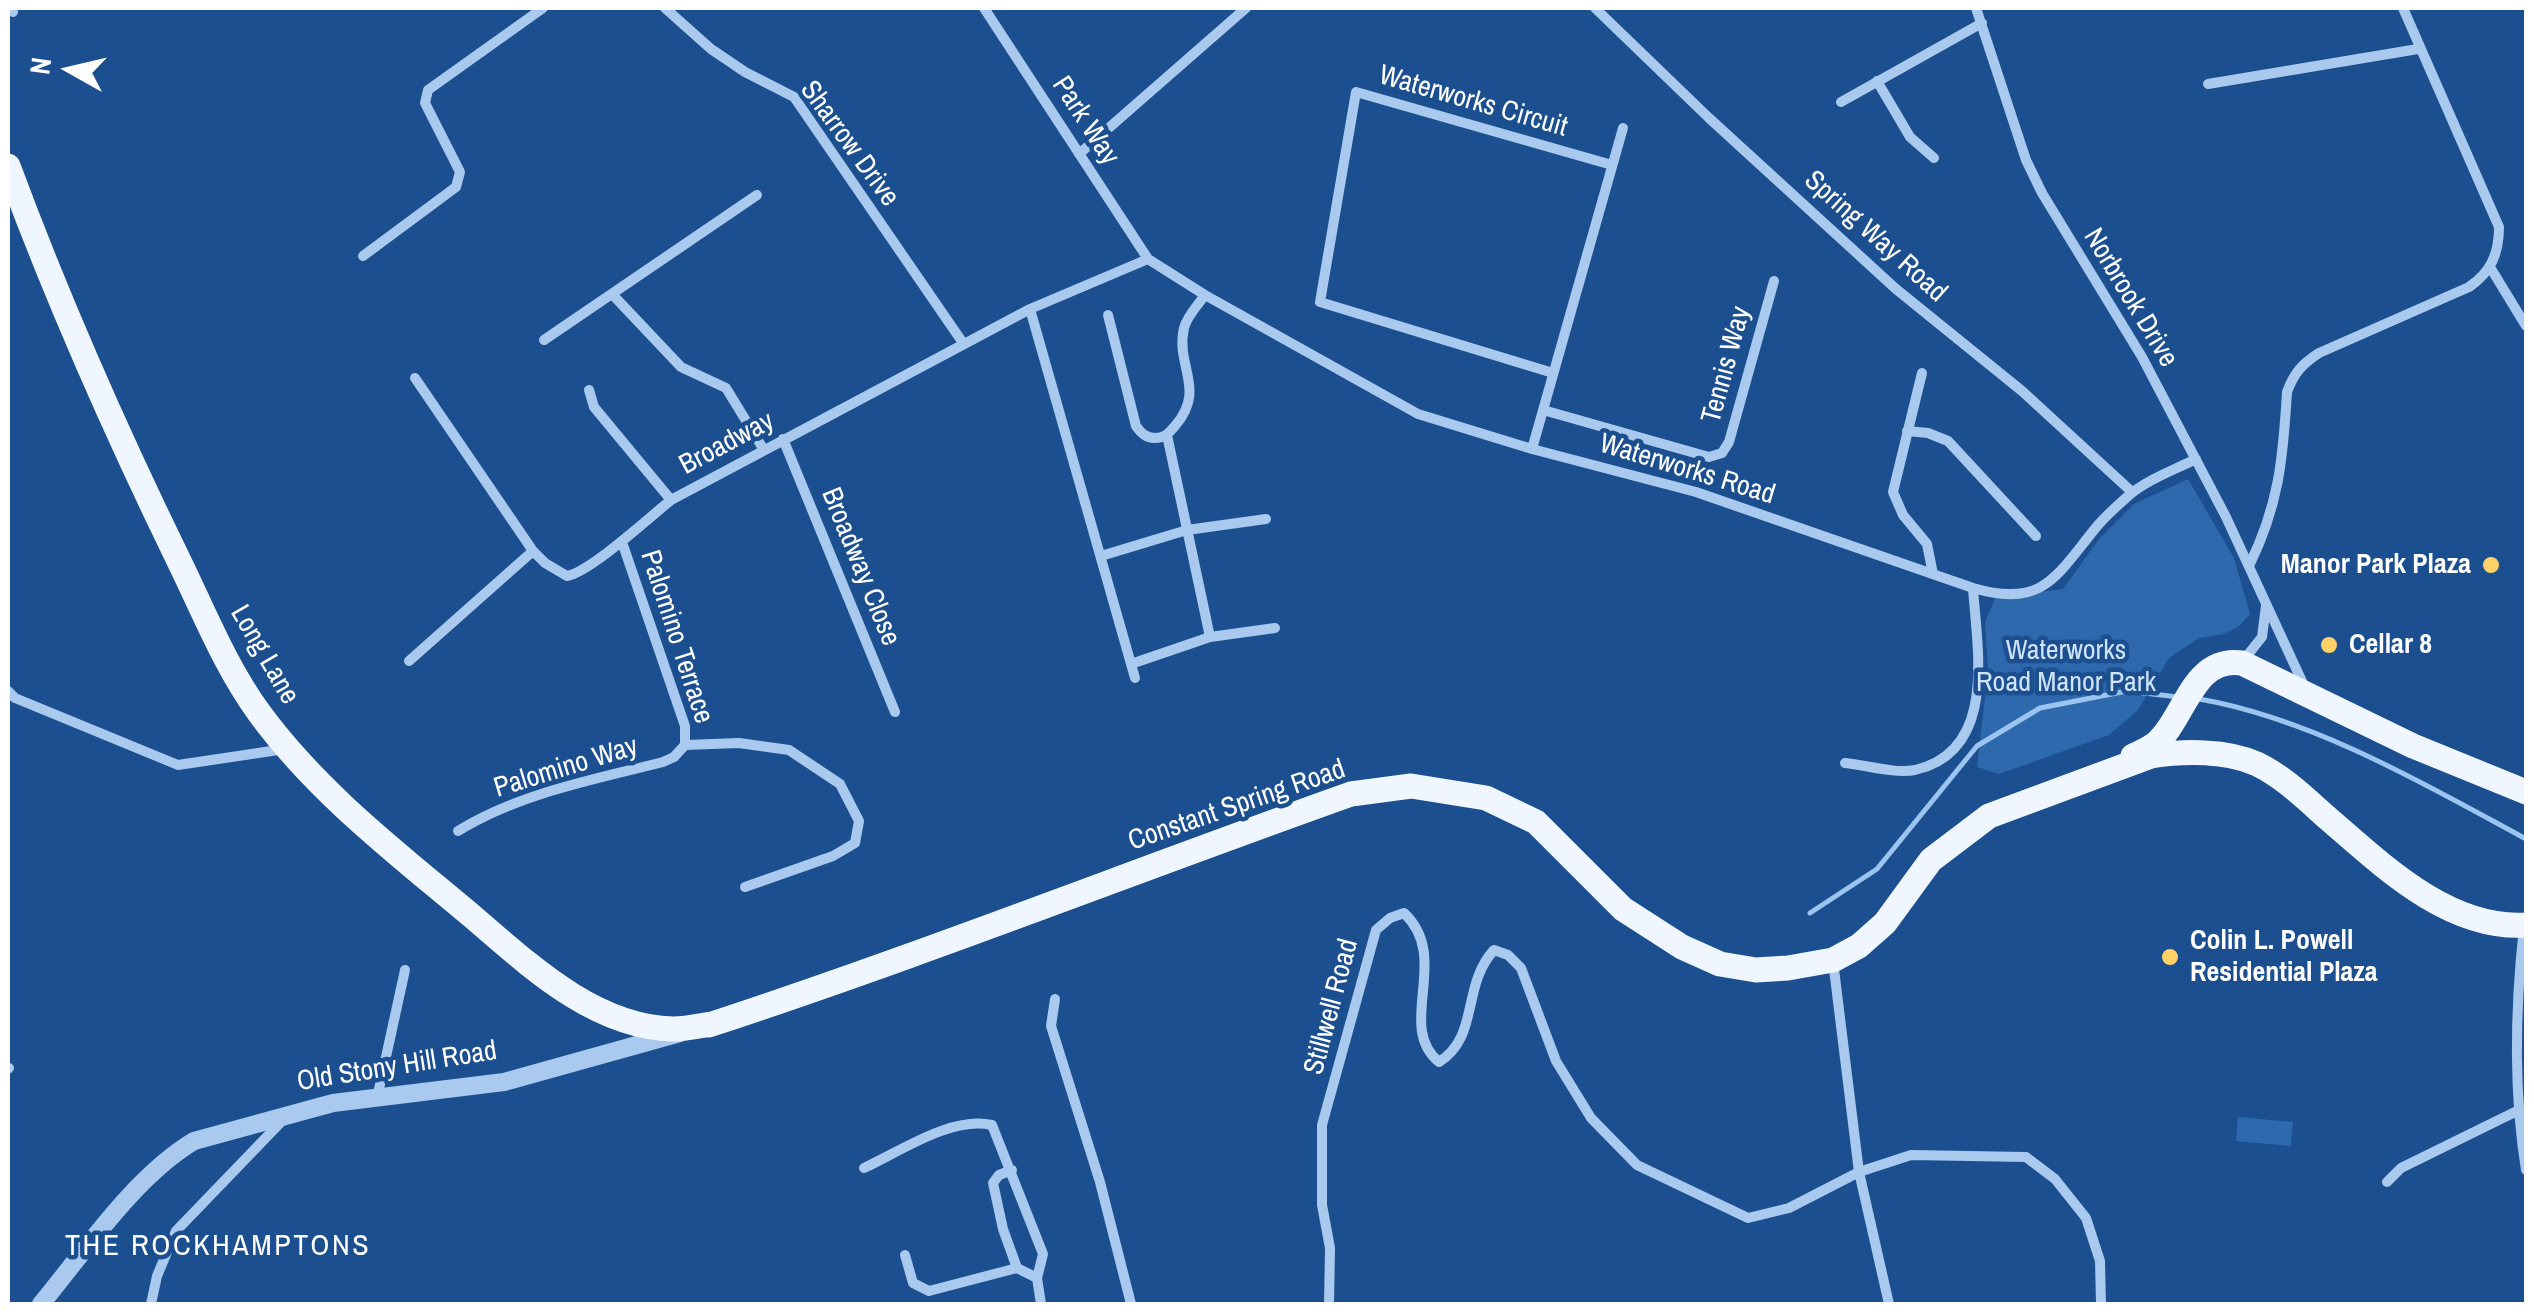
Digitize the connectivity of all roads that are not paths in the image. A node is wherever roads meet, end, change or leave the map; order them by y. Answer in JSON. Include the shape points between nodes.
{"nodes":[{"id":1,"x":544,"y":8,"type":"edge"},
{"id":2,"x":664,"y":8,"type":"edge"},
{"id":3,"x":984,"y":8,"type":"edge"},
{"id":4,"x":1246,"y":8,"type":"edge"},
{"id":5,"x":1594,"y":8,"type":"edge"},
{"id":6,"x":1976,"y":8,"type":"edge"},
{"id":7,"x":2402,"y":8,"type":"edge"},
{"id":8,"x":1982,"y":23,"type":"junction"},
{"id":9,"x":2418,"y":49,"type":"junction"},
{"id":10,"x":1877,"y":81,"type":"junction"},
{"id":11,"x":2208,"y":84,"type":"dead end"},
{"id":12,"x":1841,"y":102,"type":"dead end"},
{"id":13,"x":1623,"y":128,"type":"dead end"},
{"id":14,"x":1079,"y":154,"type":"junction"},
{"id":15,"x":1934,"y":158,"type":"dead end"},
{"id":16,"x":1612,"y":165,"type":"junction"},
{"id":17,"x":8,"y":166,"type":"edge"},
{"id":18,"x":757,"y":195,"type":"dead end"},
{"id":19,"x":364,"y":256,"type":"dead end"},
{"id":20,"x":1148,"y":260,"type":"junction"},
{"id":21,"x":2490,"y":267,"type":"junction"},
{"id":22,"x":1774,"y":281,"type":"dead end"},
{"id":23,"x":612,"y":294,"type":"junction"},
{"id":24,"x":1205,"y":295,"type":"junction"},
{"id":25,"x":1030,"y":308,"type":"junction"},
{"id":26,"x":1108,"y":314,"type":"dead end"},
{"id":27,"x":2526,"y":326,"type":"edge"},
{"id":28,"x":544,"y":340,"type":"dead end"},
{"id":29,"x":964,"y":343,"type":"junction"},
{"id":30,"x":1553,"y":373,"type":"junction"},
{"id":31,"x":1922,"y":373,"type":"dead end"},
{"id":32,"x":416,"y":378,"type":"dead end"},
{"id":33,"x":590,"y":390,"type":"dead end"},
{"id":34,"x":1543,"y":410,"type":"junction"},
{"id":35,"x":1907,"y":430,"type":"junction"},
{"id":36,"x":1167,"y":435,"type":"junction"},
{"id":37,"x":783,"y":439,"type":"junction"},
{"id":38,"x":1532,"y":449,"type":"junction"},
{"id":39,"x":764,"y":450,"type":"junction"},
{"id":40,"x":2196,"y":459,"type":"junction"},
{"id":41,"x":2132,"y":492,"type":"junction"},
{"id":42,"x":671,"y":500,"type":"junction"},
{"id":43,"x":1266,"y":519,"type":"dead end"},
{"id":44,"x":1187,"y":530,"type":"junction"},
{"id":45,"x":2036,"y":536,"type":"dead end"},
{"id":46,"x":622,"y":542,"type":"junction"},
{"id":47,"x":533,"y":550,"type":"junction"},
{"id":48,"x":1101,"y":556,"type":"junction"},
{"id":49,"x":2249,"y":566,"type":"junction"},
{"id":50,"x":1933,"y":574,"type":"junction"},
{"id":51,"x":1973,"y":588,"type":"junction"},
{"id":52,"x":2266,"y":603,"type":"junction"},
{"id":53,"x":1275,"y":628,"type":"dead end"},
{"id":54,"x":1210,"y":637,"type":"junction"},
{"id":55,"x":409,"y":661,"type":"dead end"},
{"id":56,"x":2242,"y":663,"type":"junction"},
{"id":57,"x":1131,"y":664,"type":"junction"},
{"id":58,"x":1136,"y":678,"type":"dead end"},
{"id":59,"x":8,"y":692,"type":"edge"},
{"id":60,"x":2308,"y":696,"type":"junction"},
{"id":61,"x":2183,"y":706,"type":"junction"},
{"id":62,"x":895,"y":712,"type":"dead end"},
{"id":63,"x":685,"y":745,"type":"junction"},
{"id":64,"x":2413,"y":746,"type":"junction"},
{"id":65,"x":290,"y":748,"type":"junction"},
{"id":66,"x":2242,"y":759,"type":"junction"},
{"id":67,"x":1845,"y":763,"type":"dead end"},
{"id":68,"x":2103,"y":774,"type":"junction"},
{"id":69,"x":2526,"y":792,"type":"edge"},
{"id":70,"x":2526,"y":802,"type":"edge"},
{"id":71,"x":458,"y":831,"type":"dead end"},
{"id":72,"x":745,"y":886,"type":"dead end"},
{"id":73,"x":2525,"y":926,"type":"edge"},
{"id":74,"x":1833,"y":960,"type":"junction"},
{"id":75,"x":405,"y":970,"type":"dead end"},
{"id":76,"x":1055,"y":998,"type":"dead end"},
{"id":77,"x":710,"y":1024,"type":"junction"},
{"id":78,"x":377,"y":1099,"type":"junction"},
{"id":79,"x":2517,"y":1111,"type":"junction"},
{"id":80,"x":290,"y":1113,"type":"junction"},
{"id":81,"x":864,"y":1168,"type":"dead end"},
{"id":82,"x":1012,"y":1170,"type":"junction"},
{"id":83,"x":2526,"y":1170,"type":"edge"},
{"id":84,"x":1859,"y":1172,"type":"junction"},
{"id":85,"x":2386,"y":1182,"type":"dead end"},
{"id":86,"x":905,"y":1255,"type":"dead end"},
{"id":87,"x":1017,"y":1268,"type":"junction"},
{"id":88,"x":1037,"y":1278,"type":"junction"},
{"id":89,"x":41,"y":1304,"type":"edge"},
{"id":90,"x":152,"y":1304,"type":"edge"},
{"id":91,"x":1041,"y":1304,"type":"edge"},
{"id":92,"x":1130,"y":1304,"type":"edge"},
{"id":93,"x":1328,"y":1304,"type":"edge"},
{"id":94,"x":1889,"y":1304,"type":"edge"},
{"id":95,"x":2101,"y":1304,"type":"edge"}],
"edges":[{"from":1,"to":19,"type":"street","via":[[428,90],[424,103],[460,179]]},
{"from":2,"to":29,"type":"street","name":"Sharrow Drive","via":[[711,50],[794,97]]},
{"from":3,"to":14,"type":"street","name":"Park Way"},
{"from":4,"to":14,"type":"street"},
{"from":5,"to":41,"type":"street","name":"Spring Way Road","via":[[1896,289]]},
{"from":6,"to":8,"type":"street","name":"Norbrook Drive"},
{"from":7,"to":9,"type":"street"},
{"from":8,"to":10,"type":"street"},
{"from":8,"to":40,"type":"street","name":"Norbrook Drive","via":[[2042,193]]},
{"from":9,"to":11,"type":"street"},
{"from":9,"to":21,"type":"street","via":[[2499,227]]},
{"from":10,"to":12,"type":"street"},
{"from":10,"to":15,"type":"street","via":[[1910,137]]},
{"from":13,"to":16,"type":"street"},
{"from":14,"to":20,"type":"street","name":"Park Way"},
{"from":16,"to":30,"type":"street"},
{"from":16,"to":30,"type":"street","name":"Waterworks Circuit","via":[[1356,92],[1320,302]]},
{"from":17,"to":65,"type":"main road","name":"Long Lane","via":[[128,457],[236,676]]},
{"from":18,"to":23,"type":"street"},
{"from":20,"to":24,"type":"street","name":"Waterworks Road"},
{"from":20,"to":25,"type":"street","name":"Broadway"},
{"from":21,"to":27,"type":"street"},
{"from":21,"to":49,"type":"street","via":[[2469,286],[2319,353],[2292,376],[2277,496]]},
{"from":22,"to":34,"type":"street","name":"Tennis Way","via":[[1722,454],[1708,457]]},
{"from":23,"to":28,"type":"street"},
{"from":23,"to":39,"type":"street","via":[[680,366],[726,388]]},
{"from":24,"to":36,"type":"street","via":[[1183,333],[1190,398]]},
{"from":24,"to":38,"type":"street","name":"Waterworks Road","via":[[1418,414]]},
{"from":25,"to":29,"type":"street","name":"Broadway"},
{"from":25,"to":48,"type":"street"},
{"from":26,"to":36,"type":"street","via":[[1136,426],[1146,436]]},
{"from":29,"to":37,"type":"street","name":"Broadway"},
{"from":30,"to":34,"type":"street"},
{"from":31,"to":35,"type":"street"},
{"from":32,"to":47,"type":"street","name":"Broadway"},
{"from":33,"to":42,"type":"street","via":[[594,407]]},
{"from":34,"to":38,"type":"street"},
{"from":35,"to":45,"type":"street","via":[[1948,441]]},
{"from":35,"to":50,"type":"street","via":[[1893,492],[1927,544]]},
{"from":36,"to":44,"type":"street"},
{"from":37,"to":39,"type":"street","name":"Broadway"},
{"from":37,"to":62,"type":"street","name":"Broadway Close"},
{"from":38,"to":50,"type":"street","name":"Waterworks Road","via":[[1696,492]]},
{"from":39,"to":42,"type":"street","name":"Broadway"},
{"from":40,"to":41,"type":"street","name":"Waterworks Road"},
{"from":40,"to":49,"type":"street","name":"Norbrook Drive"},
{"from":41,"to":51,"type":"street","name":"Waterworks Road","via":[[2038,591],[2014,597]]},
{"from":42,"to":46,"type":"street","name":"Broadway"},
{"from":43,"to":44,"type":"street"},
{"from":44,"to":48,"type":"street"},
{"from":44,"to":54,"type":"street"},
{"from":46,"to":47,"type":"street","name":"Broadway","via":[[567,576]]},
{"from":46,"to":63,"type":"street","name":"Palomino Terrace","via":[[685,726]]},
{"from":47,"to":55,"type":"street"},
{"from":48,"to":57,"type":"street"},
{"from":49,"to":52,"type":"street","name":"Norbrook Drive"},
{"from":50,"to":51,"type":"street","name":"Waterworks Road"},
{"from":51,"to":67,"type":"street","via":[[1978,700],[1956,745],[1912,771]]},
{"from":52,"to":56,"type":"street","via":[[2262,637]]},
{"from":52,"to":60,"type":"street","name":"Norbrook Drive"},
{"from":53,"to":54,"type":"street"},
{"from":54,"to":57,"type":"street"},
{"from":56,"to":60,"type":"main road"},
{"from":56,"to":61,"type":"main road","name":"Constant Spring Road","via":[[2218,665],[2199,678]]},
{"from":57,"to":58,"type":"street"},
{"from":59,"to":65,"type":"street","via":[[178,764]]},
{"from":60,"to":64,"type":"main road"},
{"from":61,"to":66,"type":"main road","via":[[2176,729]]},
{"from":61,"to":68,"type":"main road","name":"Constant Spring Road","via":[[2156,744]]},
{"from":63,"to":71,"type":"street","name":"Palomino Way","via":[[663,762],[549,791]]},
{"from":63,"to":72,"type":"street","via":[[789,750],[840,784],[859,821],[855,842],[833,856]]},
{"from":64,"to":69,"type":"main road"},
{"from":64,"to":70,"type":"main road"},
{"from":65,"to":77,"type":"main road","name":"Long Lane","via":[[342,806],[574,996],[627,1021],[673,1028]]},
{"from":66,"to":68,"type":"main road","name":"Constant Spring Road","via":[[2167,754]]},
{"from":66,"to":73,"type":"main road","name":"Constant Spring Road","via":[[2280,777],[2438,904],[2488,922]]},
{"from":68,"to":74,"type":"main road","name":"Constant Spring Road","via":[[1989,816],[1964,832],[1931,860],[1884,923]]},
{"from":73,"to":79,"type":"street"},
{"from":74,"to":77,"type":"main road","name":"Constant Spring Road","via":[[1756,970],[1720,964],[1623,909],[1536,822],[1486,798],[1411,786],[1351,794]]},
{"from":74,"to":84,"type":"street"},
{"from":75,"to":78,"type":"street"},
{"from":76,"to":92,"type":"street","via":[[1051,1026]]},
{"from":77,"to":78,"type":"street","name":"Old Stony Hill Road","via":[[504,1082]]},
{"from":78,"to":80,"type":"street","name":"Old Stony Hill Road"},
{"from":79,"to":83,"type":"street"},
{"from":79,"to":85,"type":"street","via":[[2401,1168]]},
{"from":80,"to":89,"type":"street","name":"Old Stony Hill Road","via":[[179,1150],[122,1206]]},
{"from":80,"to":90,"type":"street","via":[[176,1231]]},
{"from":81,"to":82,"type":"street","via":[[976,1122],[992,1125]]},
{"from":82,"to":87,"type":"street","via":[[993,1183]]},
{"from":82,"to":88,"type":"street","via":[[1043,1254]]},
{"from":84,"to":93,"type":"street","name":"Stillwell Road","via":[[1788,1208],[1748,1218],[1637,1165],[1591,1118],[1556,1061],[1521,968],[1494,950],[1480,966],[1462,1038],[1439,1062],[1419,1034],[1424,958],[1420,927],[1404,912],[1376,930],[1322,1125]]},
{"from":84,"to":94,"type":"street"},
{"from":84,"to":95,"type":"street","via":[[1911,1155],[2026,1156],[2086,1218],[2100,1261]]},
{"from":86,"to":87,"type":"street","via":[[912,1284],[929,1291]]},
{"from":87,"to":88,"type":"street"},
{"from":88,"to":91,"type":"street"}]}
